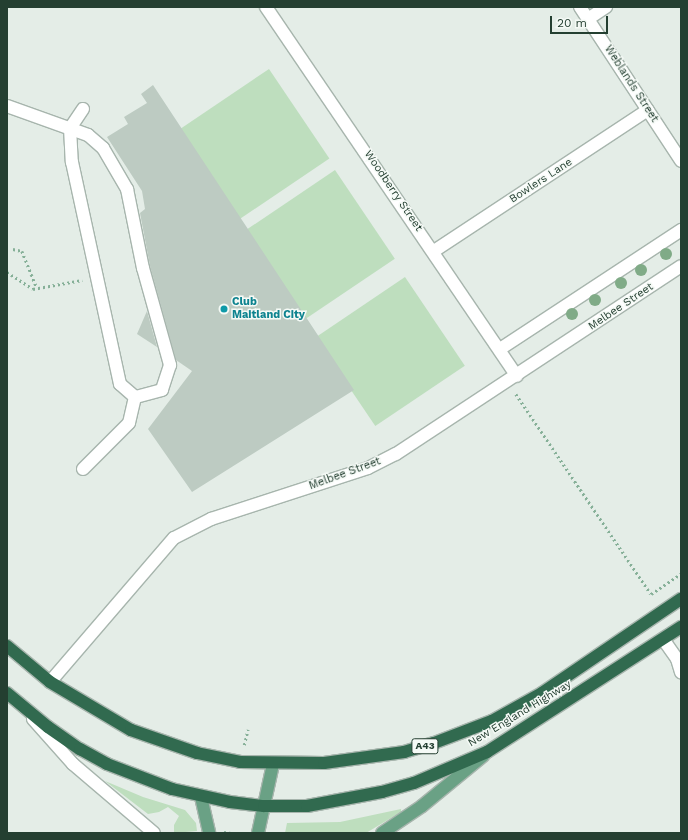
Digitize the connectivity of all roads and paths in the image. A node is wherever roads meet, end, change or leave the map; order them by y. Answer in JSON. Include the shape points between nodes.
{"nodes":[{"id":1,"x":266,"y":7,"type":"edge"},
{"id":2,"x":580,"y":7,"type":"edge"},
{"id":3,"x":606,"y":7,"type":"edge"},
{"id":4,"x":588,"y":19,"type":"junction"},
{"id":5,"x":7,"y":106,"type":"edge"},
{"id":6,"x":83,"y":110,"type":"dead end"},
{"id":7,"x":648,"y":110,"type":"junction"},
{"id":8,"x":70,"y":128,"type":"junction"},
{"id":9,"x":681,"y":161,"type":"edge"},
{"id":10,"x":681,"y":230,"type":"edge"},
{"id":11,"x":13,"y":250,"type":"dead end"},
{"id":12,"x":434,"y":251,"type":"junction"},
{"id":13,"x":681,"y":266,"type":"edge"},
{"id":14,"x":7,"y":272,"type":"edge"},
{"id":15,"x":74,"y":280,"type":"dead end"},
{"id":16,"x":37,"y":288,"type":"junction"},
{"id":17,"x":500,"y":349,"type":"junction"},
{"id":18,"x":517,"y":376,"type":"junction"},
{"id":19,"x":135,"y":398,"type":"junction"},
{"id":20,"x":83,"y":469,"type":"dead end"},
{"id":21,"x":681,"y":574,"type":"edge"},
{"id":22,"x":681,"y":599,"type":"edge"},
{"id":23,"x":681,"y":627,"type":"edge"},
{"id":24,"x":663,"y":639,"type":"junction"},
{"id":25,"x":7,"y":646,"type":"edge"},
{"id":26,"x":681,"y":672,"type":"edge"},
{"id":27,"x":50,"y":682,"type":"junction"},
{"id":28,"x":7,"y":693,"type":"edge"},
{"id":29,"x":18,"y":703,"type":"junction"},
{"id":30,"x":248,"y":729,"type":"dead end"},
{"id":31,"x":244,"y":745,"type":"dead end"},
{"id":32,"x":487,"y":752,"type":"junction"},
{"id":33,"x":273,"y":764,"type":"junction"},
{"id":34,"x":201,"y":797,"type":"junction"},
{"id":35,"x":264,"y":806,"type":"junction"},
{"id":36,"x":154,"y":833,"type":"edge"},
{"id":37,"x":209,"y":833,"type":"edge"},
{"id":38,"x":258,"y":833,"type":"edge"},
{"id":39,"x":382,"y":833,"type":"edge"}],
"edges":[{"from":1,"to":12,"type":"street","name":"Woodberry Street"},
{"from":2,"to":4,"type":"street","name":"Weblands Street"},
{"from":3,"to":4,"type":"street"},
{"from":4,"to":7,"type":"street","name":"Weblands Street"},
{"from":5,"to":8,"type":"street"},
{"from":6,"to":8,"type":"street"},
{"from":7,"to":9,"type":"street","name":"Weblands Street"},
{"from":7,"to":12,"type":"street","name":"Bowlers Lane"},
{"from":8,"to":19,"type":"street","via":[[72,162],[120,384]]},
{"from":8,"to":19,"type":"street","via":[[88,135],[103,148],[127,188],[143,268],[170,365],[162,390]]},
{"from":10,"to":17,"type":"street"},
{"from":11,"to":16,"type":"path","via":[[22,251]]},
{"from":12,"to":17,"type":"street","name":"Woodberry Street"},
{"from":13,"to":18,"type":"street","name":"Melbee Street"},
{"from":14,"to":16,"type":"path","via":[[33,289]]},
{"from":15,"to":16,"type":"path"},
{"from":17,"to":18,"type":"street","name":"Woodberry Street"},
{"from":18,"to":21,"type":"path","via":[[514,390],[651,594]]},
{"from":18,"to":27,"type":"street","name":"Melbee Street","via":[[382,462],[210,519],[174,538]]},
{"from":19,"to":20,"type":"street","via":[[129,423]]},
{"from":22,"to":33,"type":"highway","name":"New England Highway","number":"A43","via":[[542,694],[492,721],[404,752],[324,763]]},
{"from":23,"to":24,"type":"highway","name":"New England Highway"},
{"from":24,"to":26,"type":"street","via":[[677,659]]},
{"from":24,"to":32,"type":"highway","name":"New England Highway"},
{"from":25,"to":27,"type":"highway","name":"New England Highway","number":"A43"},
{"from":27,"to":33,"type":"highway","name":"New England Highway","number":"A43","via":[[131,730],[197,753],[240,762]]},
{"from":28,"to":29,"type":"highway","name":"New England Highway"},
{"from":29,"to":34,"type":"highway","name":"New England Highway","via":[[48,727],[107,764]]},
{"from":29,"to":36,"type":"street","via":[[73,764]]},
{"from":30,"to":31,"type":"path"},
{"from":32,"to":35,"type":"highway","name":"New England Highway","via":[[414,783],[382,792],[307,806]]},
{"from":32,"to":39,"type":"main road","via":[[422,806]]},
{"from":33,"to":35,"type":"main road"},
{"from":34,"to":35,"type":"highway","name":"New England Highway"},
{"from":34,"to":37,"type":"main road"},
{"from":35,"to":38,"type":"main road"}]}
